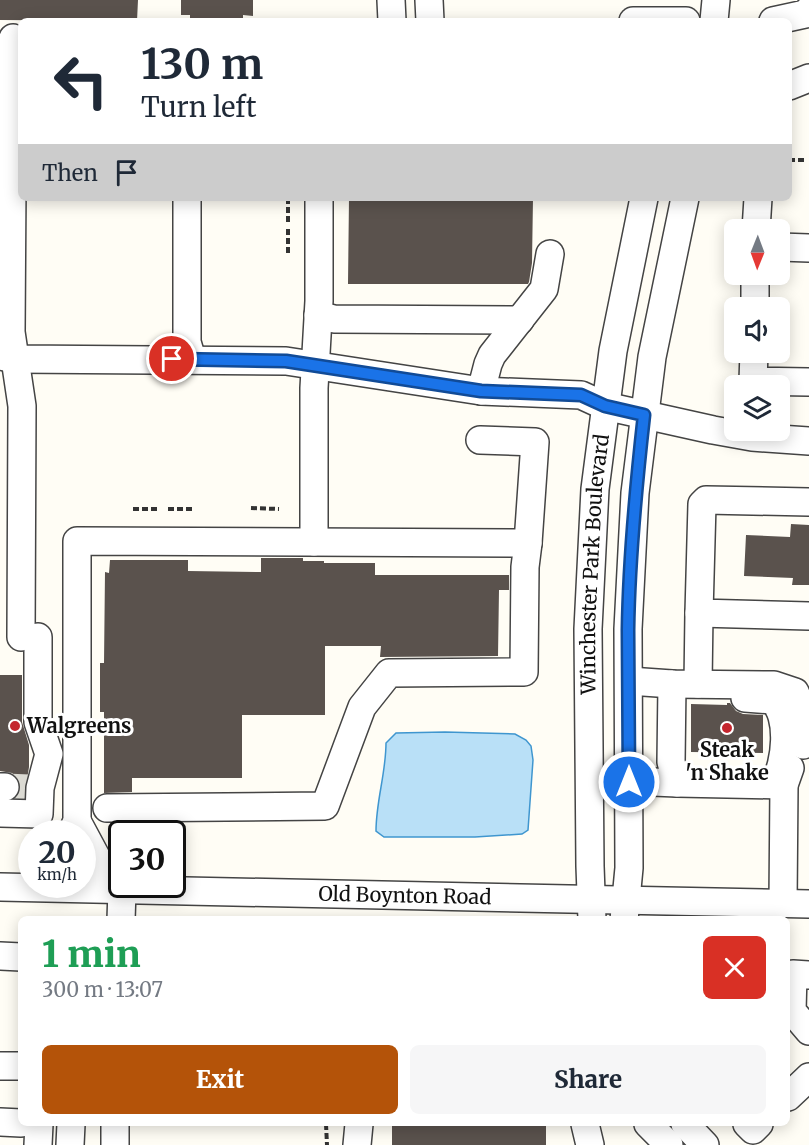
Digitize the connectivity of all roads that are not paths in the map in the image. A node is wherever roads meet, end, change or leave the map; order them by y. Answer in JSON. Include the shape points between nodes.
{"nodes":[{"id":1,"x":391,"y":0,"type":"edge"},
{"id":2,"x":429,"y":0,"type":"edge"},
{"id":3,"x":676,"y":0,"type":"edge"},
{"id":4,"x":716,"y":0,"type":"edge"},
{"id":5,"x":809,"y":10,"type":"edge"},
{"id":6,"x":392,"y":18,"type":"edge"},
{"id":7,"x":430,"y":18,"type":"edge"},
{"id":8,"x":674,"y":18,"type":"edge"},
{"id":9,"x":714,"y":18,"type":"edge"},
{"id":10,"x":787,"y":18,"type":"edge"},
{"id":11,"x":11,"y":38,"type":"edge"},
{"id":12,"x":809,"y":78,"type":"edge"},
{"id":13,"x":792,"y":85,"type":"edge"},
{"id":14,"x":6,"y":184,"type":"edge"},
{"id":15,"x":187,"y":201,"type":"edge"},
{"id":16,"x":319,"y":201,"type":"edge"},
{"id":17,"x":643,"y":201,"type":"edge"},
{"id":18,"x":684,"y":201,"type":"edge"},
{"id":19,"x":758,"y":201,"type":"edge"},
{"id":20,"x":757,"y":219,"type":"edge"},
{"id":21,"x":790,"y":247,"type":"edge"},
{"id":22,"x":809,"y":248,"type":"edge"},
{"id":23,"x":550,"y":254,"type":"dead end"},
{"id":24,"x":6,"y":307,"type":"edge"},
{"id":25,"x":318,"y":315,"type":"junction"},
{"id":26,"x":520,"y":321,"type":"junction"},
{"id":27,"x":5,"y":359,"type":"edge"},
{"id":28,"x":192,"y":360,"type":"junction"},
{"id":29,"x":754,"y":363,"type":"edge"},
{"id":30,"x":316,"y":365,"type":"junction"},
{"id":31,"x":809,"y":382,"type":"edge"},
{"id":32,"x":481,"y":391,"type":"junction"},
{"id":33,"x":605,"y":406,"type":"junction"},
{"id":34,"x":11,"y":408,"type":"edge"},
{"id":35,"x":644,"y":415,"type":"junction"},
{"id":36,"x":480,"y":440,"type":"dead end"},
{"id":37,"x":809,"y":441,"type":"edge"},
{"id":38,"x":809,"y":502,"type":"edge"},
{"id":39,"x":314,"y":542,"type":"junction"},
{"id":40,"x":528,"y":543,"type":"junction"},
{"id":41,"x":10,"y":582,"type":"edge"},
{"id":42,"x":699,"y":613,"type":"junction"},
{"id":43,"x":809,"y":616,"type":"edge"},
{"id":44,"x":20,"y":637,"type":"edge"},
{"id":45,"x":77,"y":637,"type":"junction"},
{"id":46,"x":629,"y":681,"type":"junction"},
{"id":47,"x":680,"y":688,"type":"junction"},
{"id":48,"x":806,"y":713,"type":"edge"},
{"id":49,"x":806,"y":745,"type":"edge"},
{"id":50,"x":49,"y":754,"type":"junction"},
{"id":51,"x":77,"y":754,"type":"junction"},
{"id":52,"x":629,"y":782,"type":"junction"},
{"id":53,"x":676,"y":783,"type":"junction"},
{"id":54,"x":779,"y":784,"type":"junction"},
{"id":55,"x":18,"y":788,"type":"edge"},
{"id":56,"x":107,"y":808,"type":"dead end"},
{"id":57,"x":0,"y":813,"type":"edge"},
{"id":58,"x":74,"y":820,"type":"edge"},
{"id":59,"x":96,"y":859,"type":"edge"},
{"id":60,"x":108,"y":876,"type":"edge"},
{"id":61,"x":186,"y":893,"type":"edge"},
{"id":62,"x":119,"y":898,"type":"edge"},
{"id":63,"x":796,"y":904,"type":"edge"},
{"id":64,"x":592,"y":910,"type":"edge"},
{"id":65,"x":625,"y":910,"type":"edge"},
{"id":66,"x":121,"y":916,"type":"edge"},
{"id":67,"x":0,"y":956,"type":"edge"},
{"id":68,"x":18,"y":957,"type":"edge"},
{"id":69,"x":809,"y":975,"type":"edge"},
{"id":70,"x":799,"y":1027,"type":"edge"},
{"id":71,"x":0,"y":1066,"type":"edge"},
{"id":72,"x":18,"y":1066,"type":"edge"},
{"id":73,"x":809,"y":1077,"type":"edge"},
{"id":74,"x":790,"y":1095,"type":"edge"},
{"id":75,"x":0,"y":1122,"type":"edge"},
{"id":76,"x":18,"y":1123,"type":"edge"},
{"id":77,"x":39,"y":1126,"type":"edge"},
{"id":78,"x":71,"y":1126,"type":"edge"},
{"id":79,"x":115,"y":1126,"type":"edge"},
{"id":80,"x":359,"y":1126,"type":"edge"},
{"id":81,"x":585,"y":1126,"type":"edge"},
{"id":82,"x":650,"y":1126,"type":"edge"},
{"id":83,"x":687,"y":1126,"type":"edge"},
{"id":84,"x":38,"y":1145,"type":"edge"},
{"id":85,"x":70,"y":1145,"type":"edge"},
{"id":86,"x":115,"y":1145,"type":"edge"},
{"id":87,"x":357,"y":1145,"type":"edge"},
{"id":88,"x":590,"y":1145,"type":"edge"},
{"id":89,"x":669,"y":1145,"type":"edge"},
{"id":90,"x":705,"y":1145,"type":"edge"}],
"edges":[{"from":1,"to":6,"type":"street"},
{"from":2,"to":7,"type":"street"},
{"from":3,"to":8,"type":"street"},
{"from":4,"to":9,"type":"street"},
{"from":5,"to":10,"type":"street"},
{"from":11,"to":14,"type":"street"},
{"from":12,"to":13,"type":"street"},
{"from":14,"to":24,"type":"street"},
{"from":15,"to":28,"type":"street","via":[[187,342]]},
{"from":16,"to":25,"type":"street"},
{"from":17,"to":33,"type":"street","name":"Winchester Park Boulevard"},
{"from":18,"to":35,"type":"street","name":"Winchester Park Boulevard"},
{"from":19,"to":20,"type":"street"},
{"from":21,"to":22,"type":"street"},
{"from":23,"to":26,"type":"street","via":[[544,289]]},
{"from":24,"to":27,"type":"street"},
{"from":25,"to":26,"type":"street"},
{"from":25,"to":30,"type":"street"},
{"from":26,"to":32,"type":"street","via":[[492,355]]},
{"from":27,"to":28,"type":"street"},
{"from":27,"to":34,"type":"street"},
{"from":28,"to":30,"type":"street"},
{"from":29,"to":31,"type":"street","via":[[753,381]]},
{"from":30,"to":32,"type":"street"},
{"from":30,"to":39,"type":"street"},
{"from":32,"to":33,"type":"street","via":[[581,395]]},
{"from":33,"to":35,"type":"street"},
{"from":33,"to":64,"type":"street","name":"Winchester Park Boulevard","via":[[588,629]]},
{"from":34,"to":41,"type":"street"},
{"from":35,"to":37,"type":"street","via":[[752,437]]},
{"from":35,"to":46,"type":"street","name":"Winchester Park Boulevard","via":[[631,561]]},
{"from":36,"to":40,"type":"street","via":[[535,442]]},
{"from":38,"to":42,"type":"street","via":[[706,500],[702,504]]},
{"from":39,"to":40,"type":"street"},
{"from":39,"to":45,"type":"street","via":[[77,541]]},
{"from":40,"to":56,"type":"street","via":[[524,672],[389,673],[362,707],[325,806]]},
{"from":41,"to":44,"type":"street"},
{"from":42,"to":43,"type":"street"},
{"from":42,"to":47,"type":"street"},
{"from":44,"to":45,"type":"street"},
{"from":44,"to":50,"type":"street"},
{"from":45,"to":51,"type":"street"},
{"from":46,"to":47,"type":"street"},
{"from":46,"to":52,"type":"street","name":"Winchester Park Boulevard"},
{"from":47,"to":48,"type":"street","via":[[774,685],[795,692]]},
{"from":47,"to":53,"type":"street","via":[[672,762]]},
{"from":47,"to":54,"type":"street","via":[[766,698],[777,704],[783,718]]},
{"from":48,"to":49,"type":"street"},
{"from":49,"to":54,"type":"street","via":[[792,752],[789,775]]},
{"from":50,"to":51,"type":"street"},
{"from":50,"to":55,"type":"street"},
{"from":51,"to":58,"type":"street"},
{"from":52,"to":53,"type":"street"},
{"from":52,"to":65,"type":"street","name":"Winchester Park Boulevard"},
{"from":53,"to":54,"type":"street"},
{"from":54,"to":63,"type":"street"},
{"from":55,"to":57,"type":"street","via":[[39,814]]},
{"from":59,"to":60,"type":"street"},
{"from":61,"to":64,"type":"street","name":"Old Boynton Road"},
{"from":62,"to":66,"type":"street"},
{"from":63,"to":65,"type":"street","name":"Old Boynton Road"},
{"from":64,"to":65,"type":"street","name":"Old Boynton Road"},
{"from":67,"to":68,"type":"street"},
{"from":69,"to":70,"type":"street","via":[[793,974],[792,1011]]},
{"from":71,"to":72,"type":"street"},
{"from":73,"to":74,"type":"street"},
{"from":75,"to":76,"type":"street"},
{"from":77,"to":84,"type":"street"},
{"from":78,"to":85,"type":"street"},
{"from":79,"to":86,"type":"street"},
{"from":80,"to":87,"type":"street"},
{"from":81,"to":88,"type":"street"},
{"from":82,"to":89,"type":"street"},
{"from":83,"to":90,"type":"street"}]}
